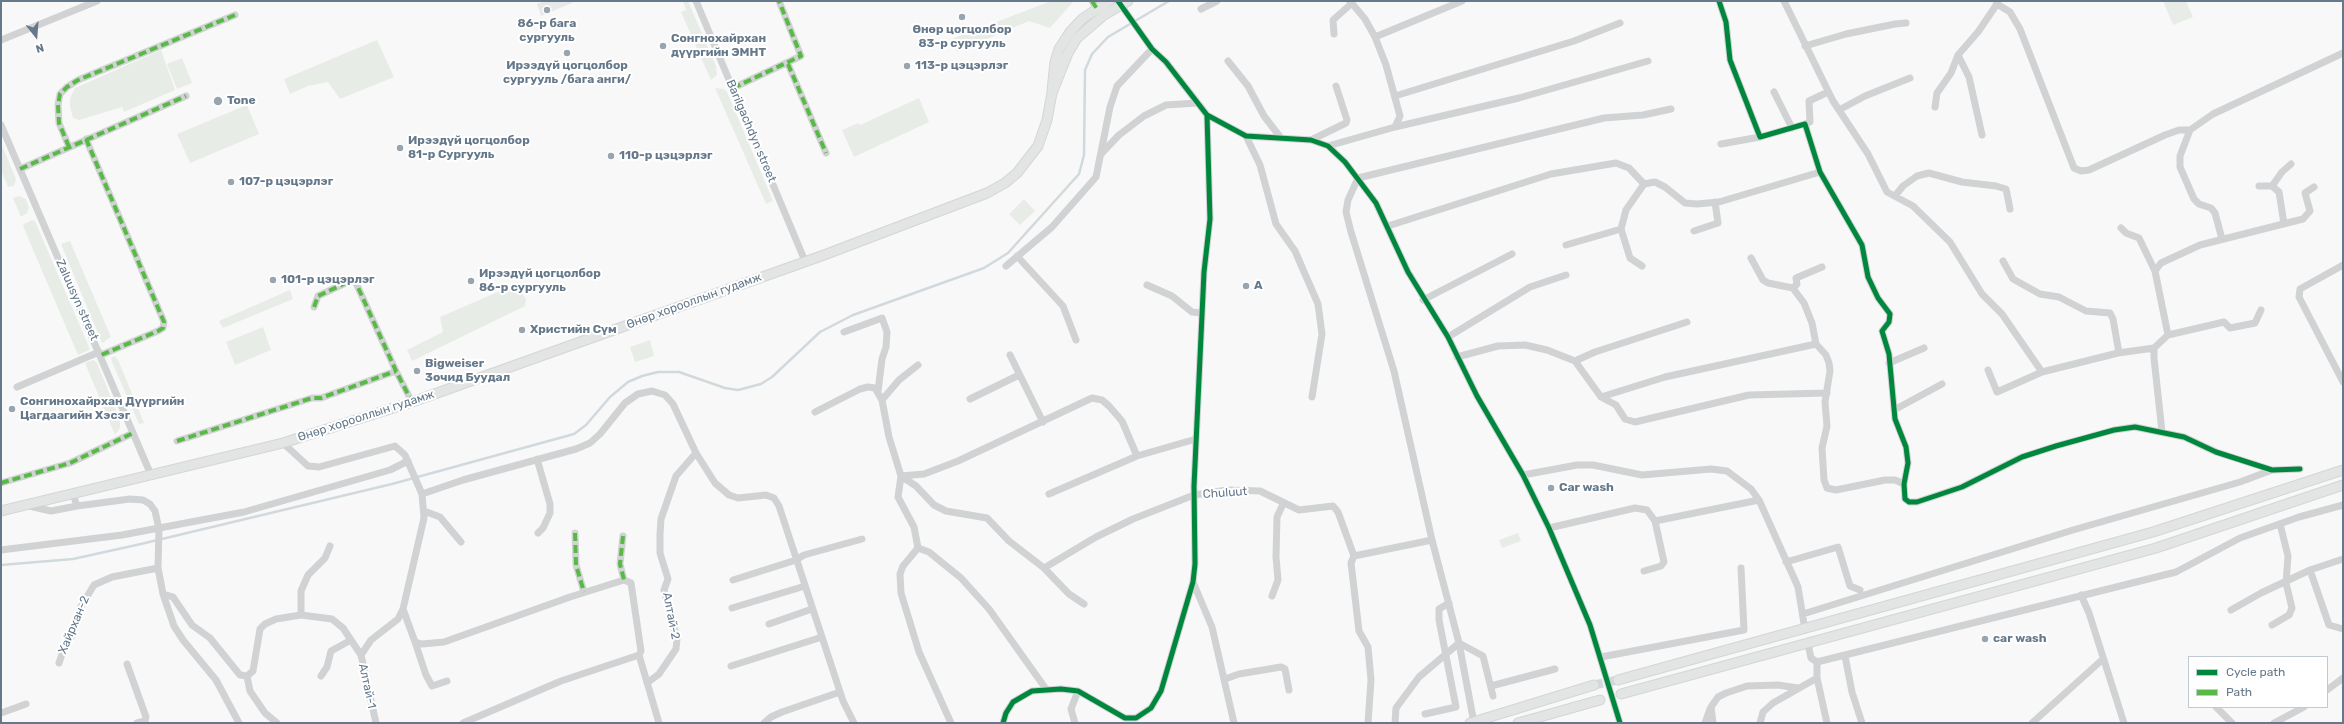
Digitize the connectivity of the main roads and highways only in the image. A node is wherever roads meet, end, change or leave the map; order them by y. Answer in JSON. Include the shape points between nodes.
{"nodes":[{"id":1,"x":1109,"y":1,"type":"edge"},
{"id":2,"x":1122,"y":2,"type":"edge"},
{"id":3,"x":1094,"y":5,"type":"edge"},
{"id":4,"x":1052,"y":93,"type":"junction"},
{"id":5,"x":2343,"y":470,"type":"edge"},
{"id":6,"x":2343,"y":484,"type":"edge"},
{"id":7,"x":1,"y":511,"type":"edge"},
{"id":8,"x":1618,"y":680,"type":"tunnel mouth"},
{"id":9,"x":1594,"y":685,"type":"tunnel mouth"},
{"id":10,"x":1621,"y":694,"type":"dead end"},
{"id":11,"x":1600,"y":700,"type":"dead end"},
{"id":12,"x":1472,"y":723,"type":"edge"},
{"id":13,"x":1518,"y":723,"type":"edge"}],
"edges":[{"from":1,"to":3,"type":"main road","name":"Өнөр хорооллын гудамж"},
{"from":2,"to":4,"type":"main road","name":"Өнөр хорооллын гудамж","via":[[1088,26],[1077,38]]},
{"from":3,"to":4,"type":"main road","name":"Өнөр хорооллын гудамж","via":[[1059,49]]},
{"from":4,"to":7,"type":"main road","name":"Өнөр хорооллын гудамж","via":[[1047,120],[1038,146],[1018,173],[987,193],[412,402],[283,443]]},
{"from":5,"to":8,"type":"main road","via":[[2153,532]]},
{"from":6,"to":10,"type":"main road","via":[[2156,548]]},
{"from":9,"to":12,"type":"main road"},
{"from":11,"to":13,"type":"main road"}]}
